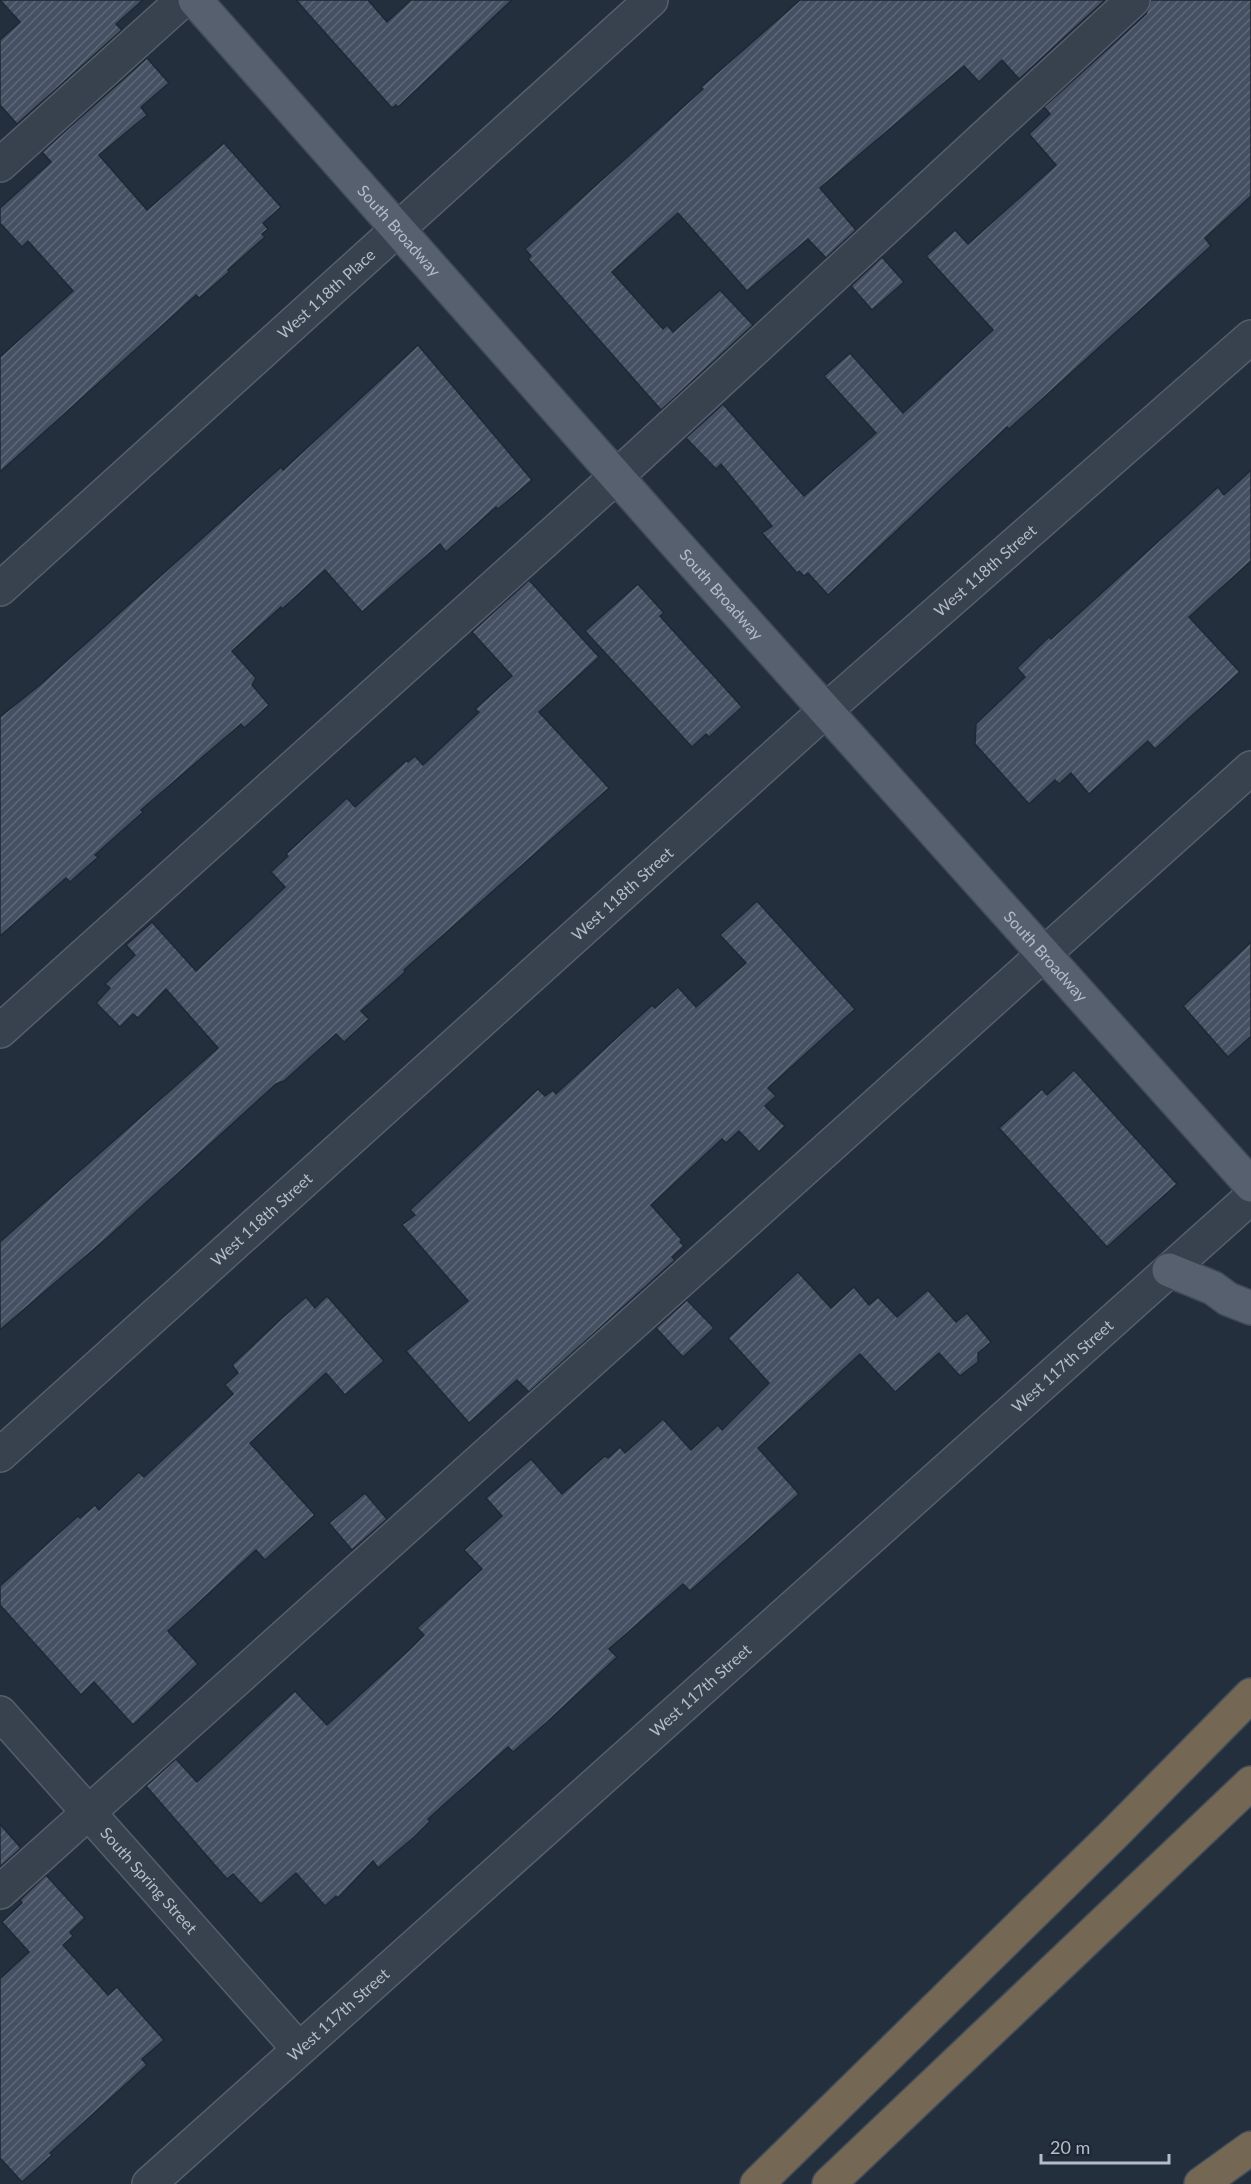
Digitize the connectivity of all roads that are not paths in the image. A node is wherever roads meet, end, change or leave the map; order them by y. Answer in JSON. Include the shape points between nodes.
{"nodes":[{"id":1,"x":183,"y":0,"type":"edge"},
{"id":2,"x":195,"y":0,"type":"edge"},
{"id":3,"x":651,"y":0,"type":"edge"},
{"id":4,"x":1133,"y":0,"type":"edge"},
{"id":5,"x":0,"y":165,"type":"edge"},
{"id":6,"x":399,"y":228,"type":"junction"},
{"id":7,"x":1251,"y":337,"type":"edge"},
{"id":8,"x":617,"y":476,"type":"junction"},
{"id":9,"x":0,"y":589,"type":"edge"},
{"id":10,"x":826,"y":710,"type":"junction"},
{"id":11,"x":1251,"y":768,"type":"edge"},
{"id":12,"x":1046,"y":955,"type":"junction"},
{"id":13,"x":0,"y":1031,"type":"edge"},
{"id":14,"x":1251,"y":1185,"type":"edge"},
{"id":15,"x":1251,"y":1197,"type":"edge"},
{"id":16,"x":1168,"y":1270,"type":"junction"},
{"id":17,"x":1251,"y":1308,"type":"edge"},
{"id":18,"x":0,"y":1455,"type":"edge"},
{"id":19,"x":1251,"y":1695,"type":"edge"},
{"id":20,"x":0,"y":1713,"type":"edge"},
{"id":21,"x":1251,"y":1783,"type":"edge"},
{"id":22,"x":88,"y":1812,"type":"junction"},
{"id":23,"x":0,"y":1892,"type":"edge"},
{"id":24,"x":298,"y":2048,"type":"junction"},
{"id":25,"x":1251,"y":2148,"type":"edge"},
{"id":26,"x":149,"y":2184,"type":"edge"},
{"id":27,"x":757,"y":2184,"type":"edge"},
{"id":28,"x":829,"y":2184,"type":"edge"},
{"id":29,"x":1201,"y":2184,"type":"edge"}],
"edges":[{"from":1,"to":5,"type":"street"},
{"from":2,"to":6,"type":"main road","name":"South Broadway"},
{"from":3,"to":6,"type":"street","name":"West 118th Place"},
{"from":4,"to":8,"type":"street"},
{"from":6,"to":8,"type":"main road","name":"South Broadway"},
{"from":6,"to":9,"type":"street","name":"West 118th Place"},
{"from":7,"to":10,"type":"street","name":"West 118th Street"},
{"from":8,"to":10,"type":"main road","name":"South Broadway"},
{"from":8,"to":13,"type":"street"},
{"from":10,"to":12,"type":"main road","name":"South Broadway"},
{"from":10,"to":18,"type":"street","name":"West 118th Street"},
{"from":11,"to":12,"type":"street"},
{"from":12,"to":14,"type":"main road","name":"South Broadway"},
{"from":12,"to":22,"type":"street"},
{"from":15,"to":16,"type":"street","name":"West 117th Street"},
{"from":16,"to":17,"type":"main road"},
{"from":16,"to":24,"type":"street","name":"West 117th Street"},
{"from":19,"to":27,"type":"highway"},
{"from":20,"to":22,"type":"street","name":"South Spring Street"},
{"from":21,"to":28,"type":"highway"},
{"from":22,"to":23,"type":"street"},
{"from":22,"to":24,"type":"street","name":"South Spring Street"},
{"from":24,"to":26,"type":"street","name":"West 117th Street"},
{"from":25,"to":29,"type":"highway"}]}
